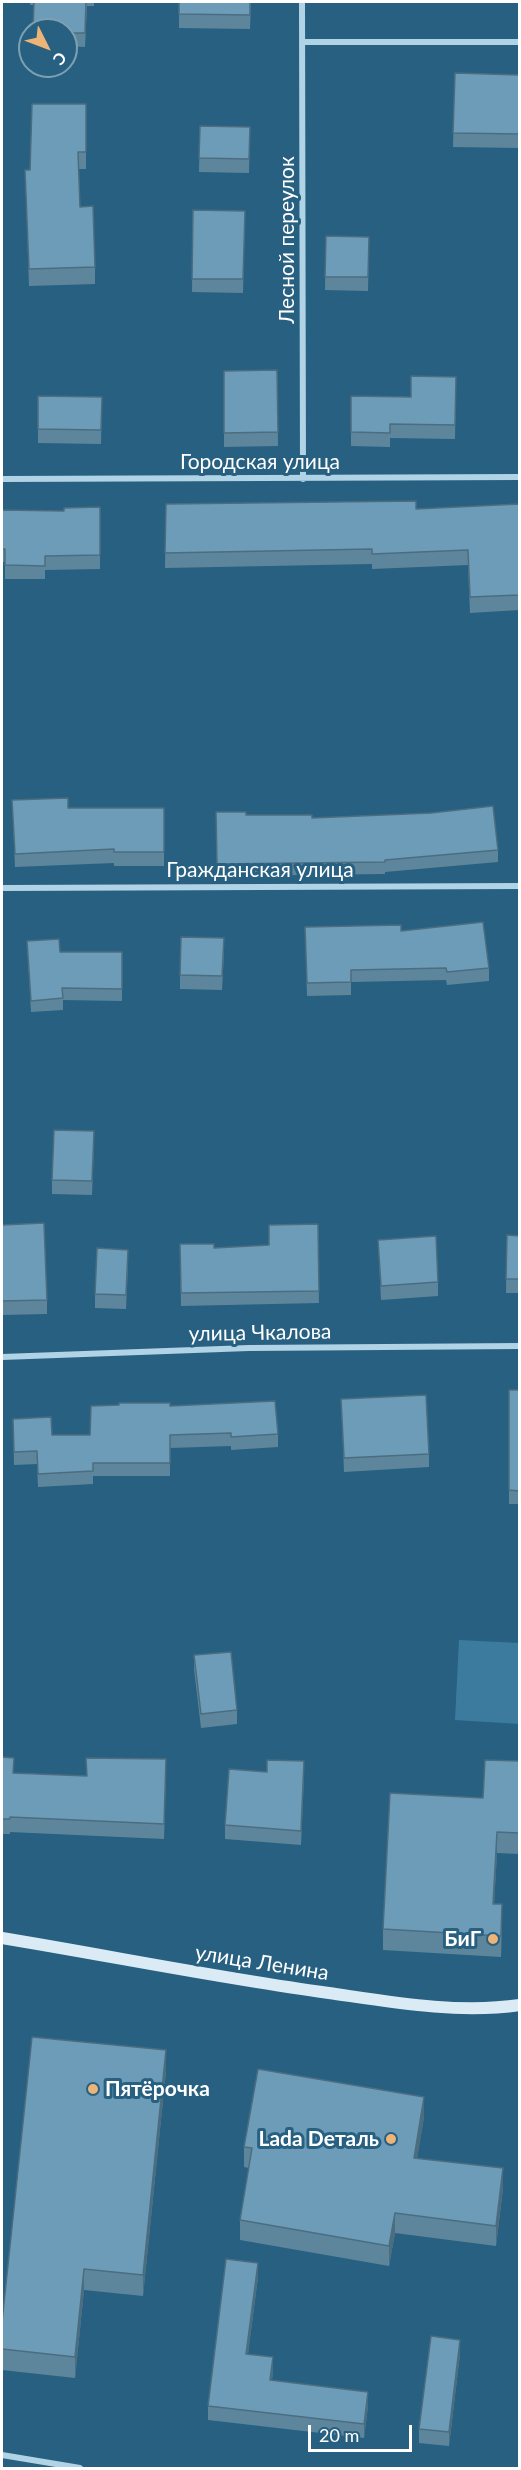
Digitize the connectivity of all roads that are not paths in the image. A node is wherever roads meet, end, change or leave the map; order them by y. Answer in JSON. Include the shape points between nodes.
{"nodes":[{"id":1,"x":302,"y":2,"type":"edge"},
{"id":2,"x":303,"y":42,"type":"junction"},
{"id":3,"x":519,"y":42,"type":"edge"},
{"id":4,"x":519,"y":477,"type":"edge"},
{"id":5,"x":2,"y":479,"type":"edge"},
{"id":6,"x":303,"y":479,"type":"junction"},
{"id":7,"x":519,"y":886,"type":"edge"},
{"id":8,"x":2,"y":888,"type":"edge"},
{"id":9,"x":519,"y":1346,"type":"edge"},
{"id":10,"x":2,"y":1358,"type":"edge"},
{"id":11,"x":2,"y":1938,"type":"edge"},
{"id":12,"x":519,"y":2005,"type":"edge"},
{"id":13,"x":2,"y":2455,"type":"edge"},
{"id":14,"x":80,"y":2469,"type":"edge"}],
"edges":[{"from":1,"to":2,"type":"street","name":"Лесной переулок"},
{"from":2,"to":3,"type":"street"},
{"from":2,"to":6,"type":"street","name":"Лесной переулок"},
{"from":4,"to":6,"type":"street","name":"Городская улица"},
{"from":5,"to":6,"type":"street","name":"Городская улица"},
{"from":7,"to":8,"type":"street","name":"Гражданская улица"},
{"from":9,"to":10,"type":"street","name":"улица Чкалова","via":[[249,1348]]},
{"from":11,"to":12,"type":"main road","name":"улица Ленина","via":[[240,1981],[386,2001],[446,2007]]},
{"from":13,"to":14,"type":"street"}]}
